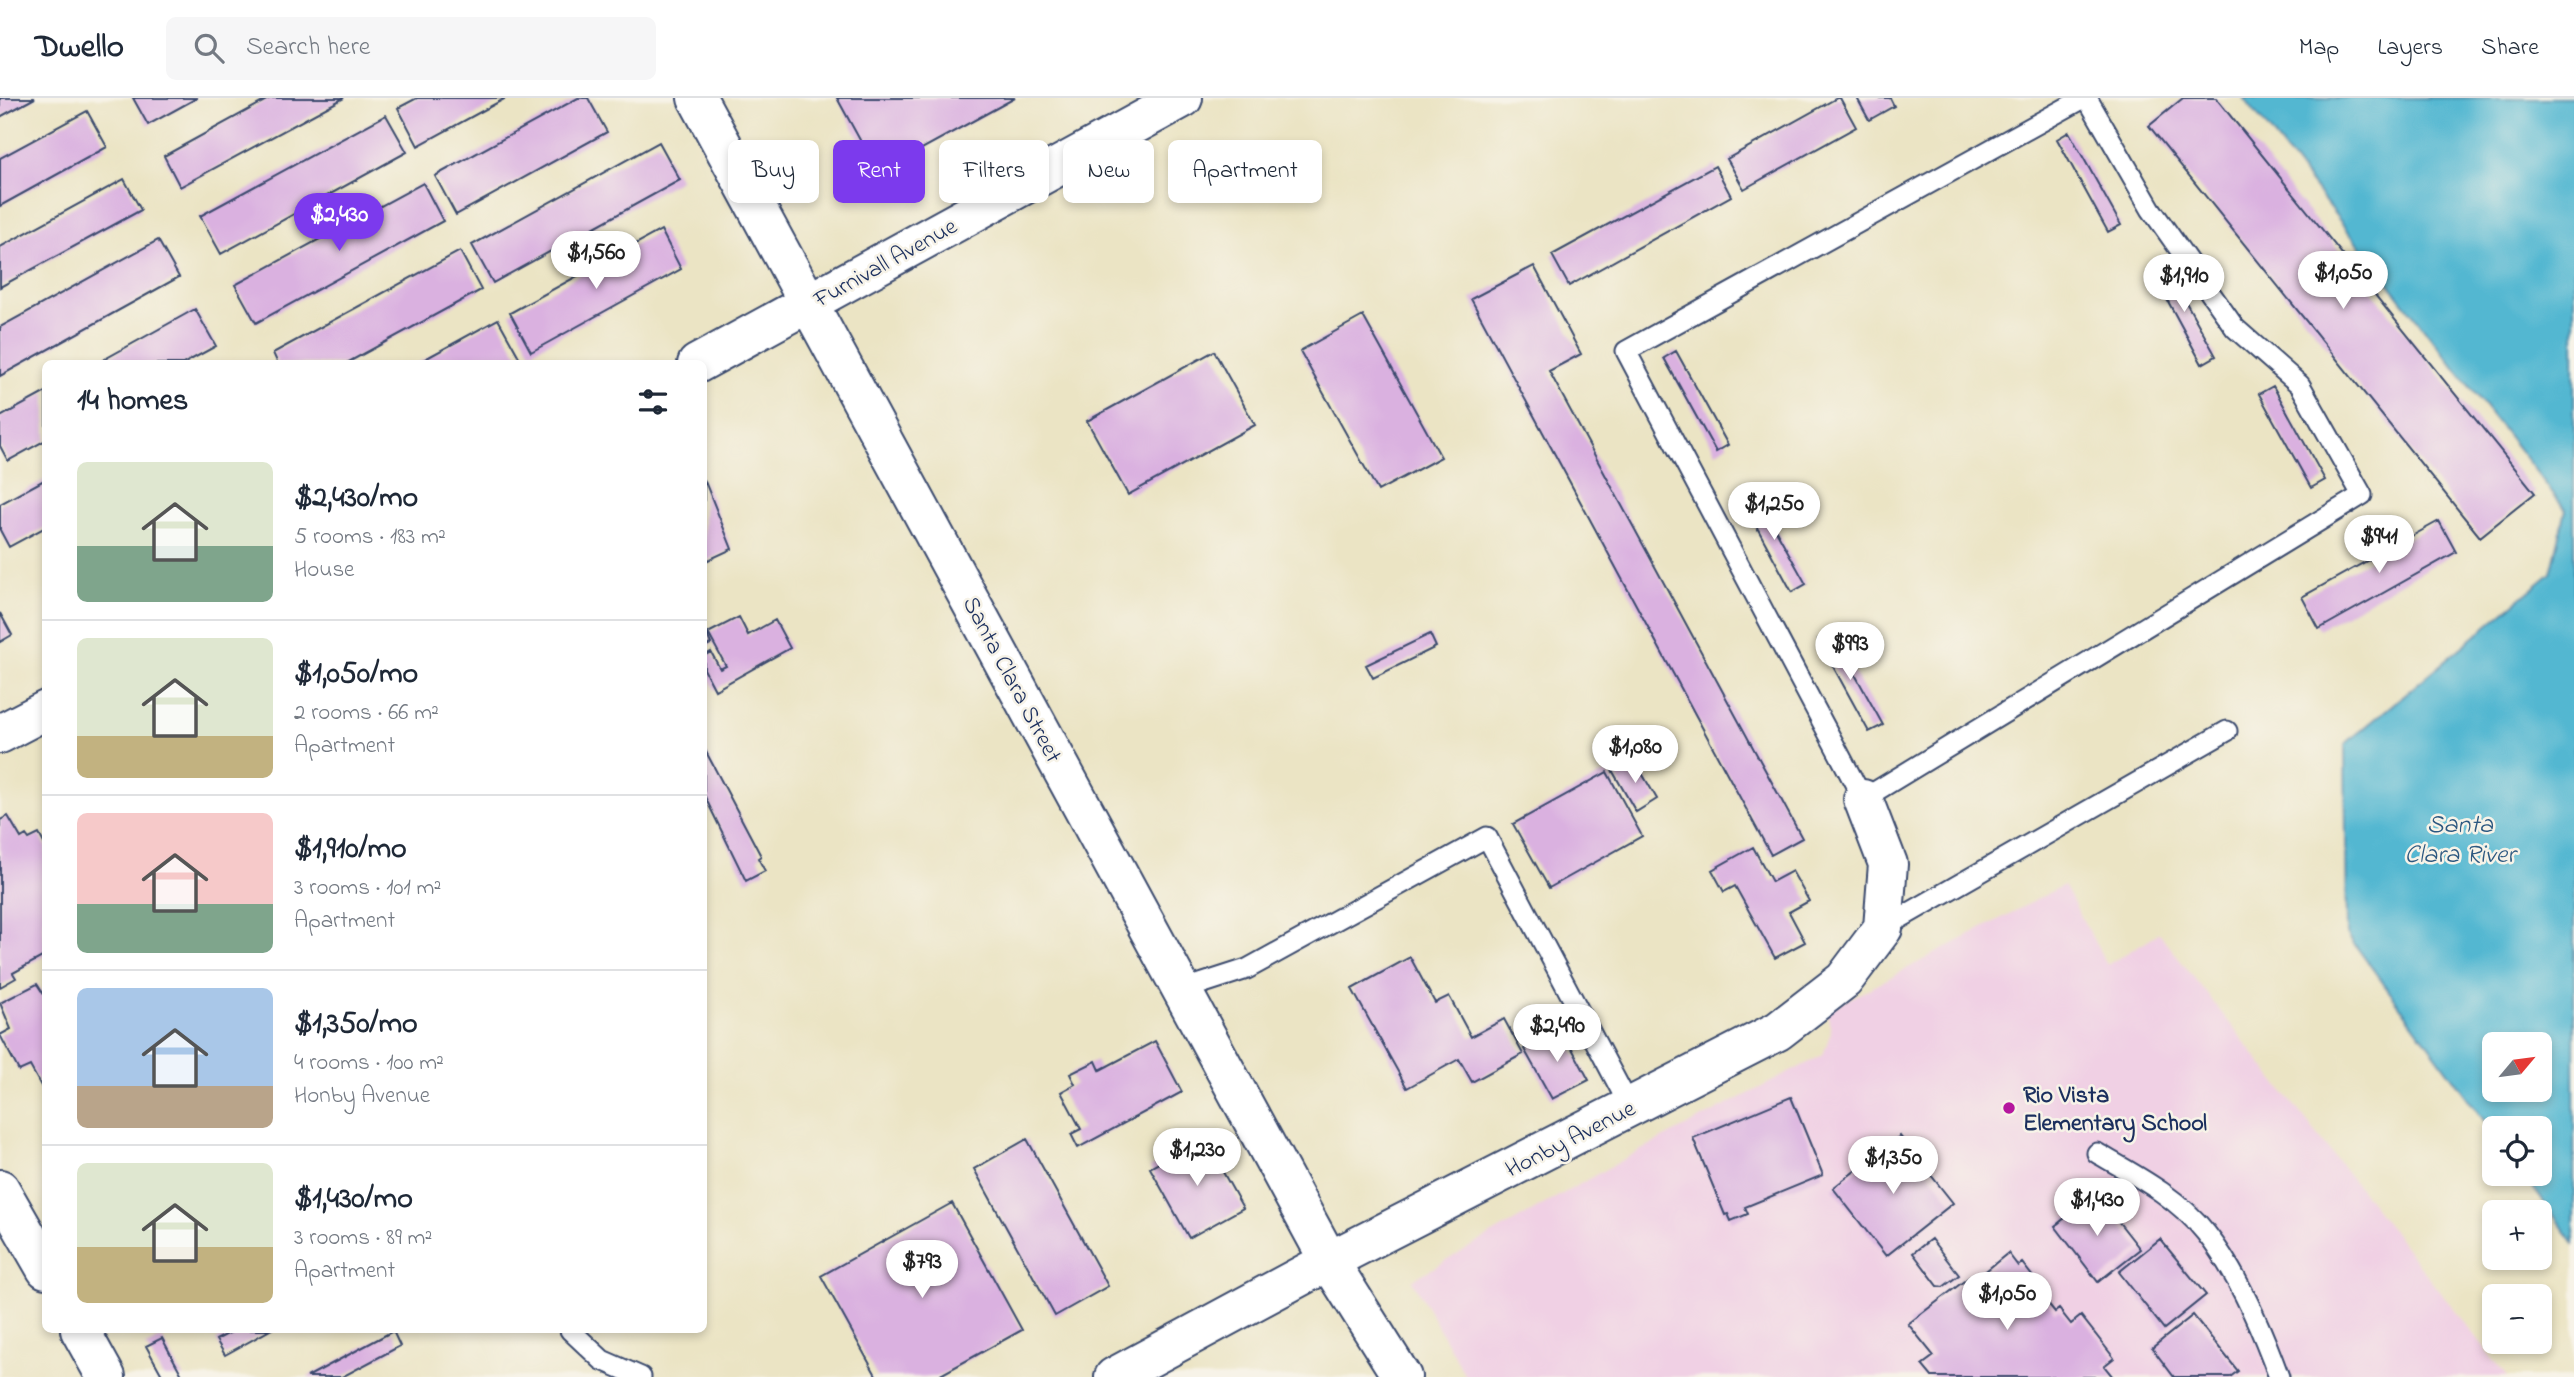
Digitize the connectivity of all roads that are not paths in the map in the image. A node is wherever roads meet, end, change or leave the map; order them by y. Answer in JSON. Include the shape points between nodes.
{"nodes":[{"id":1,"x":697,"y":98,"type":"edge"},
{"id":2,"x":1183,"y":98,"type":"edge"},
{"id":3,"x":2085,"y":98,"type":"edge"},
{"id":4,"x":810,"y":304,"type":"junction"},
{"id":5,"x":705,"y":360,"type":"edge"},
{"id":6,"x":42,"y":712,"type":"edge"},
{"id":7,"x":2227,"y":731,"type":"dead end"},
{"id":8,"x":0,"y":734,"type":"edge"},
{"id":9,"x":1863,"y":799,"type":"junction"},
{"id":10,"x":1883,"y":928,"type":"junction"},
{"id":11,"x":1182,"y":990,"type":"junction"},
{"id":12,"x":1630,"y":1107,"type":"junction"},
{"id":13,"x":2097,"y":1153,"type":"dead end"},
{"id":14,"x":0,"y":1189,"type":"edge"},
{"id":15,"x":1329,"y":1261,"type":"junction"},
{"id":16,"x":42,"y":1262,"type":"edge"},
{"id":17,"x":83,"y":1333,"type":"edge"},
{"id":18,"x":573,"y":1333,"type":"edge"},
{"id":19,"x":106,"y":1377,"type":"edge"},
{"id":20,"x":641,"y":1377,"type":"edge"},
{"id":21,"x":1114,"y":1377,"type":"edge"},
{"id":22,"x":1402,"y":1377,"type":"edge"},
{"id":23,"x":2279,"y":1377,"type":"edge"}],
"edges":[{"from":1,"to":4,"type":"street","name":"Santa Clara Street"},
{"from":2,"to":4,"type":"street","name":"Furnivall Avenue"},
{"from":3,"to":9,"type":"lane","via":[[1626,351]]},
{"from":3,"to":9,"type":"lane","via":[[2151,209],[2235,328],[2300,385],[2362,495]]},
{"from":4,"to":5,"type":"street","name":"Furnivall Avenue"},
{"from":4,"to":11,"type":"street","name":"Santa Clara Street"},
{"from":6,"to":8,"type":"street"},
{"from":7,"to":10,"type":"lane"},
{"from":9,"to":10,"type":"street","via":[[1888,864]]},
{"from":10,"to":12,"type":"street","name":"Honby Avenue","via":[[1844,980],[1778,1031]]},
{"from":11,"to":12,"type":"lane","via":[[1247,969],[1487,837]]},
{"from":11,"to":15,"type":"street","name":"Santa Clara Street"},
{"from":12,"to":15,"type":"street","name":"Honby Avenue"},
{"from":13,"to":23,"type":"lane","via":[[2156,1187],[2205,1232],[2243,1294]]},
{"from":14,"to":16,"type":"street"},
{"from":15,"to":21,"type":"street","name":"Honby Avenue"},
{"from":15,"to":22,"type":"street","name":"Santa Clara Street"},
{"from":17,"to":19,"type":"street"},
{"from":18,"to":20,"type":"lane","via":[[602,1360]]}]}
